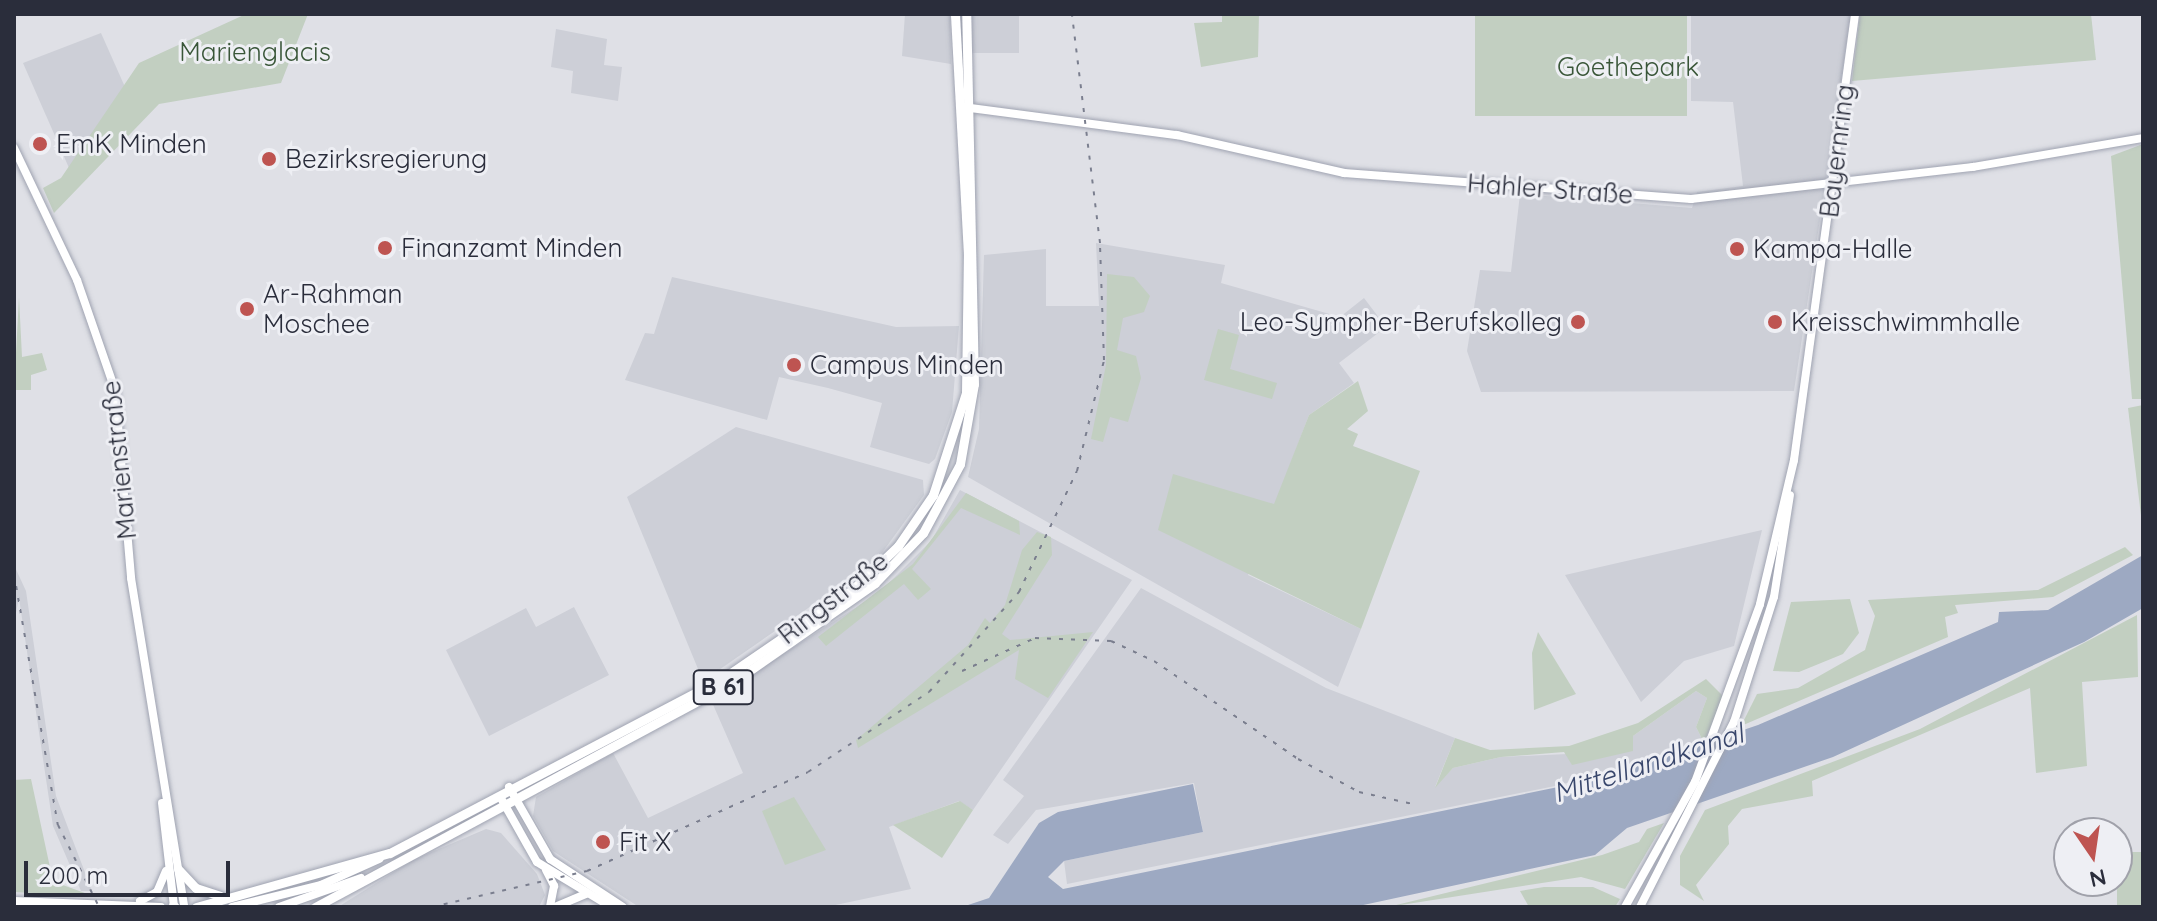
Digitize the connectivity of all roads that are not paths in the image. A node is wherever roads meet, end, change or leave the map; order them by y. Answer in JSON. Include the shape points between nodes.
{"nodes":[{"id":1,"x":955,"y":14,"type":"edge"},
{"id":2,"x":966,"y":14,"type":"edge"},
{"id":3,"x":1855,"y":14,"type":"edge"},
{"id":4,"x":958,"y":106,"type":"junction"},
{"id":5,"x":970,"y":108,"type":"junction"},
{"id":6,"x":2143,"y":138,"type":"edge"},
{"id":7,"x":14,"y":148,"type":"edge"},
{"id":8,"x":1835,"y":181,"type":"junction"},
{"id":9,"x":1790,"y":478,"type":"junction"},
{"id":10,"x":509,"y":787,"type":"junction"},
{"id":11,"x":498,"y":792,"type":"junction"},
{"id":12,"x":515,"y":800,"type":"junction"},
{"id":13,"x":504,"y":806,"type":"junction"},
{"id":14,"x":173,"y":868,"type":"junction"},
{"id":15,"x":545,"y":869,"type":"junction"},
{"id":16,"x":366,"y":876,"type":"junction"},
{"id":17,"x":589,"y":894,"type":"junction"},
{"id":18,"x":14,"y":901,"type":"edge"},
{"id":19,"x":232,"y":902,"type":"edge"},
{"id":20,"x":136,"y":903,"type":"junction"},
{"id":21,"x":178,"y":906,"type":"edge"},
{"id":22,"x":161,"y":907,"type":"edge"},
{"id":23,"x":196,"y":907,"type":"edge"},
{"id":24,"x":279,"y":907,"type":"edge"},
{"id":25,"x":315,"y":907,"type":"edge"},
{"id":26,"x":552,"y":907,"type":"edge"},
{"id":27,"x":611,"y":907,"type":"edge"},
{"id":28,"x":623,"y":907,"type":"edge"},
{"id":29,"x":1625,"y":907,"type":"edge"},
{"id":30,"x":1640,"y":907,"type":"edge"}],
"edges":[{"from":1,"to":4,"type":"main road","name":"Ringstraße","number":"B 61"},
{"from":2,"to":5,"type":"main road","name":"Ringstraße","number":"B 61"},
{"from":3,"to":8,"type":"street","name":"Bayernring"},
{"from":4,"to":5,"type":"street","name":"Hahler Straße"},
{"from":4,"to":10,"type":"main road","name":"Ringstraße","number":"B 61","via":[[968,255],[966,393],[948,460],[916,524],[862,582],[739,668]]},
{"from":5,"to":8,"type":"street","name":"Hahler Straße","via":[[1191,137],[1360,175],[1691,199]]},
{"from":5,"to":12,"type":"main road","name":"Ringstraße","number":"B 61","via":[[972,409],[957,471],[930,523],[875,583],[744,675]]},
{"from":6,"to":8,"type":"street","name":"Hahler Straße"},
{"from":7,"to":14,"type":"street","name":"Marienstraße","via":[[77,280],[115,390],[126,538]]},
{"from":8,"to":9,"type":"street","name":"Bayernring"},
{"from":9,"to":29,"type":"street","name":"Bayernring","via":[[1748,648],[1719,727],[1669,833]]},
{"from":9,"to":30,"type":"street","name":"Bayernring","via":[[1774,597],[1734,722],[1688,822]]},
{"from":10,"to":11,"type":"main road","name":"Ringstraße","number":"B 61"},
{"from":10,"to":12,"type":"street"},
{"from":11,"to":13,"type":"street"},
{"from":11,"to":19,"type":"main road","name":"Ringstraße","number":"B 61","via":[[390,853]]},
{"from":12,"to":13,"type":"main road","name":"Ringstraße","number":"B 61"},
{"from":12,"to":28,"type":"street","via":[[550,859]]},
{"from":13,"to":15,"type":"street"},
{"from":13,"to":16,"type":"main road","name":"Ringstraße","number":"B 61"},
{"from":14,"to":19,"type":"main road","via":[[202,892]]},
{"from":14,"to":20,"type":"street","via":[[157,892]]},
{"from":14,"to":21,"type":"street","name":"Marienstraße"},
{"from":15,"to":17,"type":"street"},
{"from":15,"to":26,"type":"street","via":[[554,886]]},
{"from":16,"to":24,"type":"street","name":"Ringstraße"},
{"from":16,"to":25,"type":"main road","number":"B 61","via":[[361,888]]},
{"from":17,"to":26,"type":"street","via":[[571,895]]},
{"from":17,"to":27,"type":"street"},
{"from":18,"to":20,"type":"street"},
{"from":19,"to":23,"type":"main road","number":"B 61"},
{"from":20,"to":22,"type":"street"}]}
